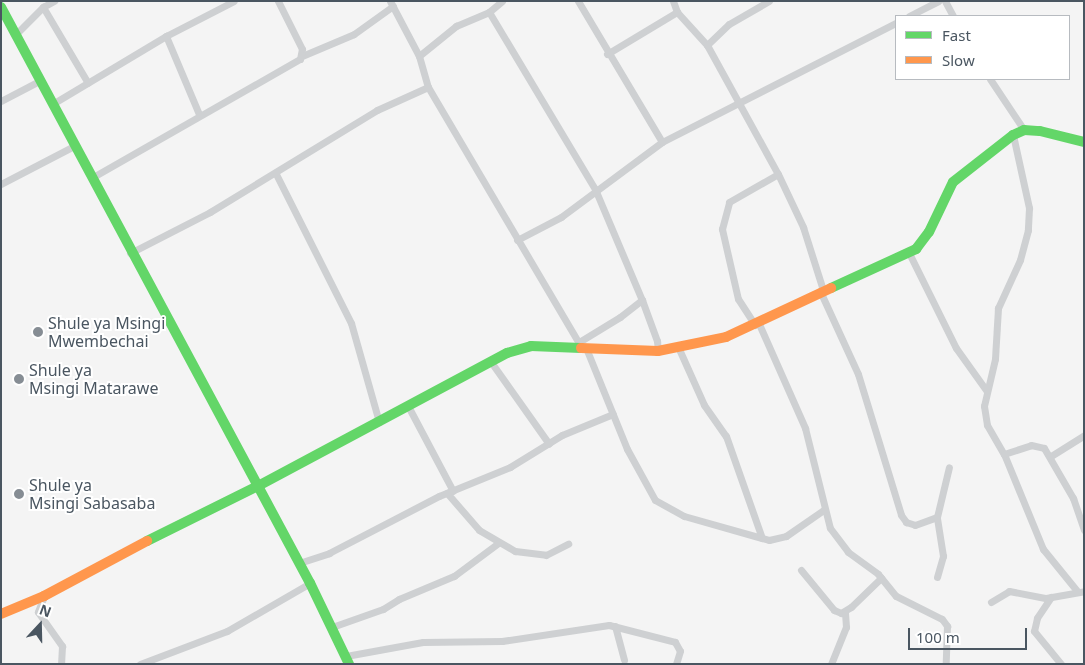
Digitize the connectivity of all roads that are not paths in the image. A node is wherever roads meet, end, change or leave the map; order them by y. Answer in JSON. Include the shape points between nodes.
{"nodes":[{"id":1,"x":54,"y":1,"type":"edge"},
{"id":2,"x":234,"y":1,"type":"edge"},
{"id":3,"x":278,"y":1,"type":"edge"},
{"id":4,"x":502,"y":1,"type":"edge"},
{"id":5,"x":578,"y":1,"type":"edge"},
{"id":6,"x":673,"y":1,"type":"edge"},
{"id":7,"x":769,"y":1,"type":"edge"},
{"id":8,"x":938,"y":1,"type":"edge"},
{"id":9,"x":945,"y":1,"type":"edge"},
{"id":10,"x":392,"y":4,"type":"edge"},
{"id":11,"x":1,"y":7,"type":"edge"},
{"id":12,"x":43,"y":7,"type":"junction"},
{"id":13,"x":489,"y":12,"type":"junction"},
{"id":14,"x":677,"y":12,"type":"junction"},
{"id":15,"x":911,"y":15,"type":"edge"},
{"id":16,"x":952,"y":15,"type":"edge"},
{"id":17,"x":895,"y":24,"type":"edge"},
{"id":18,"x":17,"y":33,"type":"junction"},
{"id":19,"x":166,"y":36,"type":"junction"},
{"id":20,"x":707,"y":46,"type":"junction"},
{"id":21,"x":607,"y":54,"type":"junction"},
{"id":22,"x":302,"y":56,"type":"junction"},
{"id":23,"x":419,"y":56,"type":"junction"},
{"id":24,"x":41,"y":80,"type":"junction"},
{"id":25,"x":991,"y":80,"type":"edge"},
{"id":26,"x":88,"y":83,"type":"junction"},
{"id":27,"x":428,"y":87,"type":"junction"},
{"id":28,"x":1,"y":101,"type":"edge"},
{"id":29,"x":54,"y":103,"type":"junction"},
{"id":30,"x":739,"y":105,"type":"junction"},
{"id":31,"x":199,"y":114,"type":"junction"},
{"id":32,"x":1024,"y":130,"type":"junction"},
{"id":33,"x":1013,"y":135,"type":"junction"},
{"id":34,"x":662,"y":142,"type":"junction"},
{"id":35,"x":1084,"y":142,"type":"edge"},
{"id":36,"x":74,"y":146,"type":"junction"},
{"id":37,"x":276,"y":174,"type":"junction"},
{"id":38,"x":778,"y":174,"type":"junction"},
{"id":39,"x":93,"y":178,"type":"junction"},
{"id":40,"x":1,"y":184,"type":"edge"},
{"id":41,"x":595,"y":189,"type":"junction"},
{"id":42,"x":517,"y":240,"type":"junction"},
{"id":43,"x":130,"y":253,"type":"junction"},
{"id":44,"x":909,"y":253,"type":"junction"},
{"id":45,"x":822,"y":290,"type":"junction"},
{"id":46,"x":642,"y":300,"type":"junction"},
{"id":47,"x":757,"y":324,"type":"junction"},
{"id":48,"x":582,"y":346,"type":"junction"},
{"id":49,"x":679,"y":349,"type":"junction"},
{"id":50,"x":658,"y":351,"type":"junction"},
{"id":51,"x":491,"y":362,"type":"junction"},
{"id":52,"x":986,"y":390,"type":"junction"},
{"id":53,"x":408,"y":406,"type":"junction"},
{"id":54,"x":613,"y":414,"type":"junction"},
{"id":55,"x":378,"y":422,"type":"junction"},
{"id":56,"x":1084,"y":435,"type":"edge"},
{"id":57,"x":549,"y":444,"type":"junction"},
{"id":58,"x":1004,"y":454,"type":"junction"},
{"id":59,"x":1051,"y":456,"type":"junction"},
{"id":60,"x":949,"y":467,"type":"dead end"},
{"id":61,"x":256,"y":487,"type":"junction"},
{"id":62,"x":450,"y":492,"type":"junction"},
{"id":63,"x":825,"y":509,"type":"junction"},
{"id":64,"x":937,"y":517,"type":"junction"},
{"id":65,"x":1084,"y":530,"type":"edge"},
{"id":66,"x":762,"y":538,"type":"junction"},
{"id":67,"x":498,"y":544,"type":"junction"},
{"id":68,"x":568,"y":544,"type":"dead end"},
{"id":69,"x":299,"y":563,"type":"junction"},
{"id":70,"x":801,"y":570,"type":"dead end"},
{"id":71,"x":938,"y":576,"type":"dead end"},
{"id":72,"x":881,"y":578,"type":"junction"},
{"id":73,"x":310,"y":583,"type":"junction"},
{"id":74,"x":1081,"y":592,"type":"edge"},
{"id":75,"x":44,"y":596,"type":"junction"},
{"id":76,"x":1051,"y":598,"type":"junction"},
{"id":77,"x":991,"y":602,"type":"dead end"},
{"id":78,"x":845,"y":612,"type":"junction"},
{"id":79,"x":1,"y":614,"type":"edge"},
{"id":80,"x":615,"y":626,"type":"junction"},
{"id":81,"x":332,"y":627,"type":"junction"},
{"id":82,"x":348,"y":660,"type":"edge"},
{"id":83,"x":624,"y":660,"type":"dead end"},
{"id":84,"x":62,"y":664,"type":"edge"},
{"id":85,"x":140,"y":664,"type":"edge"},
{"id":86,"x":676,"y":664,"type":"edge"},
{"id":87,"x":831,"y":664,"type":"edge"},
{"id":88,"x":946,"y":664,"type":"edge"},
{"id":89,"x":1061,"y":664,"type":"edge"}],
"edges":[{"from":1,"to":12,"type":"street"},
{"from":2,"to":19,"type":"street"},
{"from":3,"to":22,"type":"street","via":[[298,39]]},
{"from":4,"to":13,"type":"street"},
{"from":5,"to":21,"type":"street"},
{"from":6,"to":14,"type":"street"},
{"from":7,"to":20,"type":"street","via":[[729,24]]},
{"from":8,"to":15,"type":"street"},
{"from":9,"to":16,"type":"street"},
{"from":10,"to":22,"type":"street","via":[[354,34]]},
{"from":10,"to":23,"type":"street"},
{"from":11,"to":18,"type":"street"},
{"from":12,"to":18,"type":"street"},
{"from":12,"to":26,"type":"street"},
{"from":13,"to":23,"type":"street","via":[[456,26]]},
{"from":13,"to":41,"type":"street"},
{"from":14,"to":20,"type":"street"},
{"from":14,"to":21,"type":"street"},
{"from":17,"to":30,"type":"street"},
{"from":18,"to":24,"type":"street"},
{"from":19,"to":26,"type":"street"},
{"from":19,"to":31,"type":"street"},
{"from":20,"to":30,"type":"street"},
{"from":21,"to":34,"type":"street"},
{"from":22,"to":31,"type":"street"},
{"from":23,"to":27,"type":"street"},
{"from":24,"to":28,"type":"street"},
{"from":24,"to":29,"type":"street"},
{"from":25,"to":32,"type":"street"},
{"from":26,"to":29,"type":"street"},
{"from":27,"to":37,"type":"street","via":[[377,110]]},
{"from":27,"to":42,"type":"street"},
{"from":29,"to":36,"type":"street"},
{"from":30,"to":34,"type":"street"},
{"from":30,"to":38,"type":"street"},
{"from":31,"to":39,"type":"street"},
{"from":32,"to":33,"type":"street"},
{"from":32,"to":35,"type":"street","via":[[1062,135]]},
{"from":33,"to":44,"type":"street","via":[[953,182],[929,232]]},
{"from":33,"to":52,"type":"street","via":[[1029,208],[1028,230],[1020,260],[998,308],[995,359]]},
{"from":34,"to":41,"type":"street"},
{"from":36,"to":39,"type":"street"},
{"from":36,"to":40,"type":"street"},
{"from":37,"to":43,"type":"street"},
{"from":37,"to":55,"type":"street","via":[[346,310]]},
{"from":38,"to":45,"type":"street","via":[[803,227]]},
{"from":38,"to":47,"type":"street","via":[[729,202],[722,229],[738,299]]},
{"from":39,"to":43,"type":"street"},
{"from":41,"to":42,"type":"street","via":[[561,217]]},
{"from":41,"to":46,"type":"street"},
{"from":42,"to":48,"type":"street"},
{"from":43,"to":61,"type":"street"},
{"from":44,"to":45,"type":"street"},
{"from":44,"to":52,"type":"street","via":[[956,348]]},
{"from":45,"to":47,"type":"street"},
{"from":45,"to":64,"type":"street","via":[[858,374],[901,515],[906,522],[915,525]]},
{"from":46,"to":48,"type":"street"},
{"from":46,"to":50,"type":"street"},
{"from":47,"to":49,"type":"street"},
{"from":47,"to":63,"type":"street","via":[[805,428]]},
{"from":48,"to":50,"type":"street"},
{"from":48,"to":51,"type":"street","via":[[532,346]]},
{"from":48,"to":54,"type":"street"},
{"from":49,"to":50,"type":"street"},
{"from":49,"to":66,"type":"street","via":[[704,405],[726,436]]},
{"from":51,"to":53,"type":"street"},
{"from":51,"to":57,"type":"street"},
{"from":52,"to":58,"type":"street","via":[[987,425]]},
{"from":53,"to":55,"type":"street"},
{"from":53,"to":62,"type":"street"},
{"from":54,"to":57,"type":"street"},
{"from":54,"to":66,"type":"street","via":[[639,476],[655,500],[684,516]]},
{"from":55,"to":61,"type":"street"},
{"from":56,"to":59,"type":"street"},
{"from":57,"to":62,"type":"street","via":[[510,467]]},
{"from":58,"to":59,"type":"street","via":[[1031,445],[1044,448]]},
{"from":58,"to":74,"type":"street","via":[[1043,549]]},
{"from":59,"to":65,"type":"street","via":[[1073,498]]},
{"from":60,"to":64,"type":"street"},
{"from":61,"to":69,"type":"street"},
{"from":61,"to":75,"type":"street","via":[[198,513]]},
{"from":62,"to":67,"type":"street","via":[[472,524]]},
{"from":62,"to":69,"type":"street","via":[[329,553]]},
{"from":63,"to":66,"type":"street","via":[[786,536]]},
{"from":63,"to":72,"type":"street","via":[[837,538]]},
{"from":64,"to":71,"type":"street","via":[[943,556]]},
{"from":67,"to":68,"type":"street","via":[[535,556],[546,555]]},
{"from":67,"to":81,"type":"street","via":[[454,576],[383,609]]},
{"from":69,"to":73,"type":"street"},
{"from":70,"to":78,"type":"street","via":[[834,610]]},
{"from":72,"to":78,"type":"street"},
{"from":72,"to":88,"type":"street","via":[[896,596],[942,619],[947,626]]},
{"from":73,"to":81,"type":"street"},
{"from":73,"to":85,"type":"street","via":[[227,631]]},
{"from":74,"to":76,"type":"street"},
{"from":75,"to":79,"type":"street"},
{"from":75,"to":84,"type":"street","via":[[38,612],[62,646]]},
{"from":76,"to":77,"type":"street","via":[[1009,591]]},
{"from":76,"to":89,"type":"street","via":[[1037,618],[1034,630]]},
{"from":78,"to":87,"type":"street","via":[[846,626]]},
{"from":80,"to":82,"type":"street","via":[[502,641],[423,642]]},
{"from":80,"to":83,"type":"street"},
{"from":80,"to":86,"type":"street","via":[[675,642],[680,651]]},
{"from":81,"to":82,"type":"street"}]}
